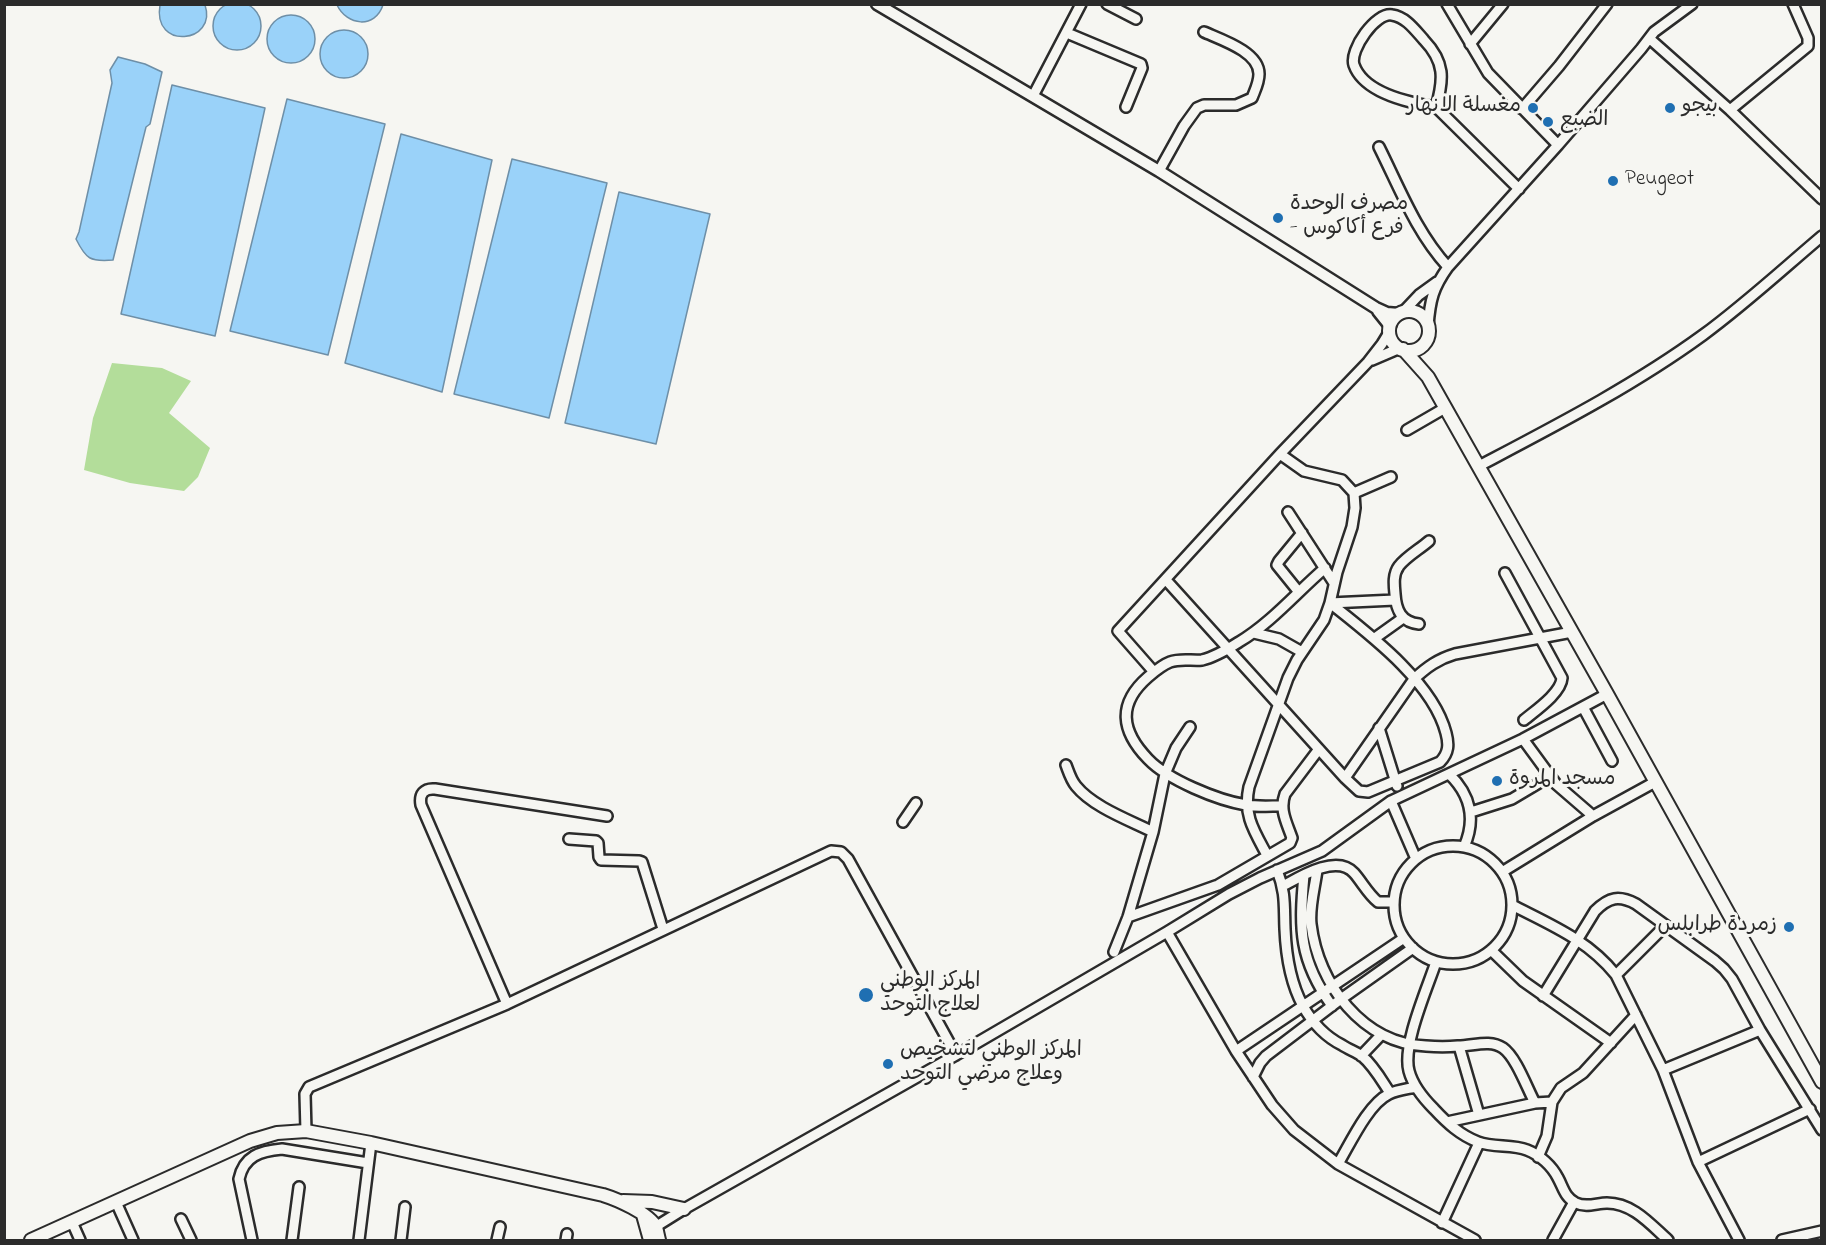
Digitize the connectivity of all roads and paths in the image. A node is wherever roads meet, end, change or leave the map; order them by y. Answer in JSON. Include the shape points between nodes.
{"nodes":[{"id":1,"x":878,"y":4,"type":"edge"},
{"id":2,"x":1081,"y":4,"type":"edge"},
{"id":3,"x":1107,"y":4,"type":"edge"},
{"id":4,"x":1447,"y":4,"type":"edge"},
{"id":5,"x":1503,"y":4,"type":"edge"},
{"id":6,"x":1607,"y":4,"type":"edge"},
{"id":7,"x":1692,"y":4,"type":"edge"},
{"id":8,"x":1793,"y":4,"type":"edge"},
{"id":9,"x":1136,"y":19,"type":"dead end"},
{"id":10,"x":1204,"y":32,"type":"dead end"},
{"id":11,"x":1067,"y":33,"type":"junction"},
{"id":12,"x":1650,"y":39,"type":"junction"},
{"id":13,"x":1470,"y":44,"type":"junction"},
{"id":14,"x":1033,"y":96,"type":"junction"},
{"id":15,"x":1126,"y":107,"type":"dead end"},
{"id":16,"x":1436,"y":107,"type":"junction"},
{"id":17,"x":1522,"y":109,"type":"junction"},
{"id":18,"x":1730,"y":110,"type":"junction"},
{"id":19,"x":1558,"y":145,"type":"junction"},
{"id":20,"x":1379,"y":147,"type":"dead end"},
{"id":21,"x":1159,"y":171,"type":"junction"},
{"id":22,"x":1518,"y":189,"type":"junction"},
{"id":23,"x":1821,"y":199,"type":"edge"},
{"id":24,"x":1820,"y":241,"type":"edge"},
{"id":25,"x":1448,"y":267,"type":"junction"},
{"id":26,"x":1437,"y":282,"type":"junction"},
{"id":27,"x":1376,"y":308,"type":"junction"},
{"id":28,"x":1400,"y":313,"type":"junction"},
{"id":29,"x":1390,"y":328,"type":"junction"},
{"id":30,"x":1428,"y":332,"type":"junction"},
{"id":31,"x":1401,"y":349,"type":"junction"},
{"id":32,"x":1368,"y":362,"type":"junction"},
{"id":33,"x":1428,"y":377,"type":"junction"},
{"id":34,"x":1445,"y":408,"type":"junction"},
{"id":35,"x":1407,"y":430,"type":"dead end"},
{"id":36,"x":1280,"y":454,"type":"junction"},
{"id":37,"x":1479,"y":466,"type":"junction"},
{"id":38,"x":1391,"y":477,"type":"dead end"},
{"id":39,"x":1354,"y":493,"type":"junction"},
{"id":40,"x":1288,"y":512,"type":"dead end"},
{"id":41,"x":1302,"y":533,"type":"junction"},
{"id":42,"x":1429,"y":541,"type":"dead end"},
{"id":43,"x":1325,"y":568,"type":"junction"},
{"id":44,"x":1505,"y":573,"type":"dead end"},
{"id":45,"x":1166,"y":580,"type":"junction"},
{"id":46,"x":1334,"y":583,"type":"junction"},
{"id":47,"x":1298,"y":591,"type":"junction"},
{"id":48,"x":1395,"y":600,"type":"junction"},
{"id":49,"x":1330,"y":603,"type":"junction"},
{"id":50,"x":1403,"y":618,"type":"junction"},
{"id":51,"x":1419,"y":624,"type":"dead end"},
{"id":52,"x":1572,"y":632,"type":"junction"},
{"id":53,"x":1254,"y":633,"type":"junction"},
{"id":54,"x":1375,"y":638,"type":"junction"},
{"id":55,"x":1540,"y":639,"type":"junction"},
{"id":56,"x":1228,"y":648,"type":"junction"},
{"id":57,"x":1302,"y":652,"type":"junction"},
{"id":58,"x":1154,"y":672,"type":"junction"},
{"id":59,"x":1414,"y":679,"type":"junction"},
{"id":60,"x":1607,"y":694,"type":"junction"},
{"id":61,"x":1278,"y":704,"type":"junction"},
{"id":62,"x":1583,"y":707,"type":"junction"},
{"id":63,"x":1524,"y":720,"type":"dead end"},
{"id":64,"x":1190,"y":727,"type":"dead end"},
{"id":65,"x":1380,"y":728,"type":"junction"},
{"id":66,"x":1523,"y":739,"type":"junction"},
{"id":67,"x":1319,"y":749,"type":"junction"},
{"id":68,"x":1612,"y":761,"type":"dead end"},
{"id":69,"x":1066,"y":765,"type":"dead end"},
{"id":70,"x":1165,"y":774,"type":"junction"},
{"id":71,"x":1449,"y":774,"type":"junction"},
{"id":72,"x":1549,"y":777,"type":"junction"},
{"id":73,"x":1345,"y":778,"type":"junction"},
{"id":74,"x":1396,"y":782,"type":"junction"},
{"id":75,"x":1655,"y":782,"type":"junction"},
{"id":76,"x":1396,"y":799,"type":"junction"},
{"id":77,"x":916,"y":803,"type":"dead end"},
{"id":78,"x":1246,"y":805,"type":"junction"},
{"id":79,"x":1282,"y":806,"type":"junction"},
{"id":80,"x":1471,"y":812,"type":"junction"},
{"id":81,"x":607,"y":816,"type":"dead end"},
{"id":82,"x":1593,"y":816,"type":"junction"},
{"id":83,"x":903,"y":822,"type":"dead end"},
{"id":84,"x":1153,"y":832,"type":"junction"},
{"id":85,"x":569,"y":840,"type":"dead end"},
{"id":86,"x":1464,"y":847,"type":"junction"},
{"id":87,"x":1267,"y":855,"type":"junction"},
{"id":88,"x":1416,"y":859,"type":"junction"},
{"id":89,"x":1277,"y":870,"type":"junction"},
{"id":90,"x":1317,"y":870,"type":"junction"},
{"id":91,"x":1502,"y":872,"type":"junction"},
{"id":92,"x":1304,"y":875,"type":"junction"},
{"id":93,"x":1283,"y":886,"type":"junction"},
{"id":94,"x":1394,"y":902,"type":"junction"},
{"id":95,"x":1512,"y":905,"type":"junction"},
{"id":96,"x":1300,"y":913,"type":"junction"},
{"id":97,"x":1311,"y":914,"type":"junction"},
{"id":98,"x":1128,"y":917,"type":"junction"},
{"id":99,"x":1665,"y":926,"type":"junction"},
{"id":100,"x":663,"y":929,"type":"junction"},
{"id":101,"x":1167,"y":933,"type":"junction"},
{"id":102,"x":1404,"y":938,"type":"junction"},
{"id":103,"x":1578,"y":940,"type":"junction"},
{"id":104,"x":1413,"y":948,"type":"junction"},
{"id":105,"x":1491,"y":951,"type":"junction"},
{"id":106,"x":1114,"y":952,"type":"dead end"},
{"id":107,"x":1436,"y":962,"type":"junction"},
{"id":108,"x":1616,"y":975,"type":"junction"},
{"id":109,"x":1333,"y":985,"type":"junction"},
{"id":110,"x":1322,"y":992,"type":"junction"},
{"id":111,"x":1543,"y":996,"type":"junction"},
{"id":112,"x":1341,"y":999,"type":"junction"},
{"id":113,"x":507,"y":1005,"type":"junction"},
{"id":114,"x":1303,"y":1006,"type":"junction"},
{"id":115,"x":1332,"y":1006,"type":"junction"},
{"id":116,"x":1636,"y":1015,"type":"junction"},
{"id":117,"x":1313,"y":1020,"type":"junction"},
{"id":118,"x":1760,"y":1030,"type":"junction"},
{"id":119,"x":1382,"y":1035,"type":"junction"},
{"id":120,"x":1611,"y":1043,"type":"junction"},
{"id":121,"x":1408,"y":1045,"type":"junction"},
{"id":122,"x":1459,"y":1046,"type":"junction"},
{"id":123,"x":1236,"y":1051,"type":"junction"},
{"id":124,"x":956,"y":1055,"type":"junction"},
{"id":125,"x":1361,"y":1056,"type":"junction"},
{"id":126,"x":1663,"y":1070,"type":"junction"},
{"id":127,"x":1253,"y":1077,"type":"junction"},
{"id":128,"x":1821,"y":1082,"type":"edge"},
{"id":129,"x":1416,"y":1087,"type":"junction"},
{"id":130,"x":1390,"y":1094,"type":"junction"},
{"id":131,"x":1535,"y":1102,"type":"junction"},
{"id":132,"x":1552,"y":1102,"type":"junction"},
{"id":133,"x":1810,"y":1109,"type":"junction"},
{"id":134,"x":1479,"y":1115,"type":"junction"},
{"id":135,"x":1447,"y":1122,"type":"junction"},
{"id":136,"x":1821,"y":1130,"type":"edge"},
{"id":137,"x":306,"y":1131,"type":"junction"},
{"id":138,"x":371,"y":1143,"type":"junction"},
{"id":139,"x":1479,"y":1143,"type":"junction"},
{"id":140,"x":1538,"y":1156,"type":"junction"},
{"id":141,"x":1698,"y":1162,"type":"junction"},
{"id":142,"x":368,"y":1163,"type":"junction"},
{"id":143,"x":1338,"y":1164,"type":"junction"},
{"id":144,"x":298,"y":1187,"type":"dead end"},
{"id":145,"x":623,"y":1201,"type":"junction"},
{"id":146,"x":116,"y":1202,"type":"junction"},
{"id":147,"x":1574,"y":1202,"type":"junction"},
{"id":148,"x":405,"y":1207,"type":"dead end"},
{"id":149,"x":684,"y":1209,"type":"junction"},
{"id":150,"x":181,"y":1219,"type":"dead end"},
{"id":151,"x":72,"y":1222,"type":"junction"},
{"id":152,"x":1442,"y":1223,"type":"junction"},
{"id":153,"x":501,"y":1227,"type":"dead end"},
{"id":154,"x":1821,"y":1231,"type":"edge"},
{"id":155,"x":651,"y":1233,"type":"edge"},
{"id":156,"x":31,"y":1240,"type":"edge"},
{"id":157,"x":80,"y":1240,"type":"edge"},
{"id":158,"x":133,"y":1240,"type":"edge"},
{"id":159,"x":191,"y":1240,"type":"edge"},
{"id":160,"x":252,"y":1240,"type":"edge"},
{"id":161,"x":292,"y":1240,"type":"edge"},
{"id":162,"x":359,"y":1240,"type":"edge"},
{"id":163,"x":401,"y":1240,"type":"edge"},
{"id":164,"x":497,"y":1240,"type":"edge"},
{"id":165,"x":659,"y":1240,"type":"edge"},
{"id":166,"x":1475,"y":1240,"type":"edge"},
{"id":167,"x":1553,"y":1240,"type":"edge"},
{"id":168,"x":1668,"y":1240,"type":"edge"},
{"id":169,"x":1739,"y":1240,"type":"edge"},
{"id":170,"x":1782,"y":1240,"type":"edge"}],
"edges":[{"from":1,"to":14,"type":"street"},
{"from":2,"to":11,"type":"street"},
{"from":3,"to":9,"type":"street"},
{"from":4,"to":13,"type":"street"},
{"from":5,"to":13,"type":"street"},
{"from":6,"to":17,"type":"street"},
{"from":7,"to":12,"type":"street","via":[[1656,30]]},
{"from":8,"to":18,"type":"street","via":[[1808,46]]},
{"from":10,"to":21,"type":"street","via":[[1238,47],[1254,60],[1258,65],[1258,83],[1252,98],[1236,105],[1197,108]]},
{"from":11,"to":14,"type":"street"},
{"from":11,"to":15,"type":"street","via":[[1141,64]]},
{"from":12,"to":18,"type":"street"},
{"from":12,"to":19,"type":"street"},
{"from":13,"to":17,"type":"street","via":[[1488,73]]},
{"from":14,"to":21,"type":"street"},
{"from":16,"to":16,"type":"street","via":[[1383,93],[1358,72],[1353,59],[1355,51],[1367,30],[1384,15],[1399,16],[1433,49],[1442,70]]},
{"from":16,"to":22,"type":"street"},
{"from":17,"to":19,"type":"street"},
{"from":18,"to":23,"type":"street"},
{"from":19,"to":22,"type":"street"},
{"from":20,"to":25,"type":"street","via":[[1413,220]]},
{"from":21,"to":27,"type":"street"},
{"from":22,"to":25,"type":"street"},
{"from":24,"to":37,"type":"street","via":[[1720,322],[1656,367]]},
{"from":25,"to":26,"type":"street"},
{"from":26,"to":28,"type":"street"},
{"from":26,"to":30,"type":"street"},
{"from":27,"to":28,"type":"street"},
{"from":27,"to":29,"type":"street"},
{"from":28,"to":29,"type":"main road"},
{"from":28,"to":30,"type":"main road","via":[[1418,313],[1426,321]]},
{"from":29,"to":31,"type":"main road","via":[[1392,341]]},
{"from":29,"to":32,"type":"street"},
{"from":30,"to":31,"type":"main road","via":[[1426,342],[1418,349]]},
{"from":30,"to":33,"type":"main road"},
{"from":31,"to":32,"type":"street"},
{"from":31,"to":33,"type":"main road"},
{"from":32,"to":36,"type":"street"},
{"from":33,"to":34,"type":"main road"},
{"from":34,"to":35,"type":"street"},
{"from":34,"to":37,"type":"main road"},
{"from":36,"to":39,"type":"street","via":[[1304,471],[1342,480]]},
{"from":36,"to":45,"type":"street"},
{"from":37,"to":52,"type":"main road"},
{"from":38,"to":39,"type":"street"},
{"from":39,"to":46,"type":"street","via":[[1352,527]]},
{"from":40,"to":41,"type":"street"},
{"from":41,"to":43,"type":"street"},
{"from":41,"to":47,"type":"street","via":[[1277,565]]},
{"from":42,"to":48,"type":"street","via":[[1397,569]]},
{"from":43,"to":46,"type":"street"},
{"from":43,"to":47,"type":"street"},
{"from":44,"to":55,"type":"street"},
{"from":45,"to":56,"type":"street"},
{"from":45,"to":58,"type":"street","via":[[1118,631]]},
{"from":46,"to":49,"type":"street"},
{"from":47,"to":53,"type":"street"},
{"from":48,"to":49,"type":"street"},
{"from":48,"to":50,"type":"street"},
{"from":49,"to":54,"type":"street"},
{"from":49,"to":57,"type":"street","via":[[1318,631]]},
{"from":50,"to":51,"type":"street"},
{"from":50,"to":54,"type":"street"},
{"from":52,"to":55,"type":"street"},
{"from":52,"to":60,"type":"main road"},
{"from":53,"to":56,"type":"street"},
{"from":53,"to":57,"type":"street","via":[[1279,639]]},
{"from":54,"to":59,"type":"street"},
{"from":55,"to":59,"type":"street","via":[[1441,658]]},
{"from":55,"to":63,"type":"street","via":[[1562,683]]},
{"from":56,"to":58,"type":"street","via":[[1202,660],[1170,662]]},
{"from":56,"to":61,"type":"street"},
{"from":57,"to":61,"type":"street"},
{"from":58,"to":70,"type":"street","via":[[1131,696],[1126,706],[1127,721],[1143,754]]},
{"from":59,"to":65,"type":"street"},
{"from":59,"to":74,"type":"street","via":[[1440,713],[1447,753],[1440,762]]},
{"from":60,"to":62,"type":"street"},
{"from":60,"to":75,"type":"main road"},
{"from":61,"to":67,"type":"street"},
{"from":61,"to":78,"type":"street"},
{"from":62,"to":66,"type":"street"},
{"from":62,"to":68,"type":"street"},
{"from":64,"to":70,"type":"street"},
{"from":65,"to":73,"type":"street"},
{"from":65,"to":74,"type":"street"},
{"from":66,"to":71,"type":"street"},
{"from":66,"to":72,"type":"street"},
{"from":67,"to":73,"type":"street"},
{"from":67,"to":79,"type":"street","via":[[1285,794]]},
{"from":69,"to":84,"type":"street","via":[[1071,780],[1098,805]]},
{"from":70,"to":78,"type":"street"},
{"from":70,"to":84,"type":"street"},
{"from":71,"to":76,"type":"street"},
{"from":71,"to":80,"type":"street","via":[[1464,791]]},
{"from":72,"to":80,"type":"street","via":[[1512,799]]},
{"from":72,"to":82,"type":"street"},
{"from":73,"to":74,"type":"street","via":[[1363,793]]},
{"from":74,"to":76,"type":"street"},
{"from":75,"to":82,"type":"street"},
{"from":75,"to":128,"type":"main road"},
{"from":76,"to":88,"type":"street"},
{"from":76,"to":89,"type":"street","via":[[1330,846]]},
{"from":77,"to":83,"type":"street"},
{"from":78,"to":79,"type":"street"},
{"from":78,"to":87,"type":"street"},
{"from":79,"to":87,"type":"street","via":[[1292,840]]},
{"from":80,"to":86,"type":"street"},
{"from":81,"to":113,"type":"street","via":[[435,789],[422,792],[421,805]]},
{"from":82,"to":91,"type":"street"},
{"from":84,"to":98,"type":"street"},
{"from":85,"to":100,"type":"street","via":[[598,843],[601,860],[642,862]]},
{"from":86,"to":88,"type":"street","via":[[1439,848]]},
{"from":86,"to":91,"type":"street","via":[[1485,856]]},
{"from":87,"to":98,"type":"street","via":[[1218,885]]},
{"from":88,"to":94,"type":"street","via":[[1399,882]]},
{"from":89,"to":93,"type":"street"},
{"from":89,"to":101,"type":"street","via":[[1229,894]]},
{"from":90,"to":92,"type":"street"},
{"from":90,"to":94,"type":"street","via":[[1340,864],[1352,870],[1376,900]]},
{"from":90,"to":97,"type":"street"},
{"from":91,"to":95,"type":"street"},
{"from":92,"to":93,"type":"street"},
{"from":92,"to":96,"type":"street"},
{"from":93,"to":114,"type":"street","via":[[1288,955]]},
{"from":94,"to":102,"type":"street","via":[[1396,921]]},
{"from":95,"to":103,"type":"street"},
{"from":95,"to":105,"type":"street","via":[[1507,930]]},
{"from":96,"to":97,"type":"street"},
{"from":96,"to":110,"type":"street","via":[[1308,963]]},
{"from":97,"to":109,"type":"street","via":[[1318,952]]},
{"from":98,"to":106,"type":"street"},
{"from":99,"to":103,"type":"street","via":[[1636,904],[1614,898],[1595,911]]},
{"from":99,"to":108,"type":"street"},
{"from":99,"to":118,"type":"street","via":[[1724,969]]},
{"from":100,"to":113,"type":"street"},
{"from":100,"to":124,"type":"street","via":[[826,853],[841,852]]},
{"from":101,"to":123,"type":"street"},
{"from":101,"to":124,"type":"street"},
{"from":102,"to":104,"type":"street"},
{"from":102,"to":109,"type":"street"},
{"from":103,"to":108,"type":"street","via":[[1597,953]]},
{"from":103,"to":111,"type":"street"},
{"from":104,"to":107,"type":"street"},
{"from":104,"to":112,"type":"street"},
{"from":105,"to":107,"type":"street","via":[[1471,962]]},
{"from":105,"to":111,"type":"street"},
{"from":107,"to":121,"type":"street"},
{"from":108,"to":116,"type":"street"},
{"from":109,"to":110,"type":"street"},
{"from":109,"to":112,"type":"street"},
{"from":110,"to":114,"type":"street"},
{"from":110,"to":115,"type":"street"},
{"from":111,"to":120,"type":"street"},
{"from":112,"to":115,"type":"street"},
{"from":112,"to":119,"type":"street","via":[[1360,1020]]},
{"from":113,"to":137,"type":"street","via":[[309,1087],[305,1094]]},
{"from":114,"to":117,"type":"street"},
{"from":114,"to":123,"type":"street"},
{"from":115,"to":117,"type":"street"},
{"from":116,"to":120,"type":"street"},
{"from":116,"to":126,"type":"street"},
{"from":117,"to":125,"type":"street","via":[[1333,1040]]},
{"from":117,"to":127,"type":"street","via":[[1266,1056]]},
{"from":118,"to":126,"type":"street"},
{"from":118,"to":133,"type":"street"},
{"from":119,"to":121,"type":"street"},
{"from":119,"to":125,"type":"street"},
{"from":120,"to":132,"type":"street","via":[[1583,1073],[1561,1088]]},
{"from":121,"to":122,"type":"street"},
{"from":121,"to":129,"type":"street","via":[[1408,1063]]},
{"from":122,"to":131,"type":"street","via":[[1485,1043],[1502,1047]]},
{"from":122,"to":134,"type":"street"},
{"from":123,"to":127,"type":"street"},
{"from":124,"to":149,"type":"street"},
{"from":125,"to":130,"type":"street"},
{"from":126,"to":141,"type":"street"},
{"from":127,"to":143,"type":"street","via":[[1294,1130]]},
{"from":129,"to":130,"type":"street"},
{"from":129,"to":135,"type":"street"},
{"from":130,"to":143,"type":"street","via":[[1368,1114]]},
{"from":131,"to":132,"type":"street"},
{"from":131,"to":134,"type":"street"},
{"from":132,"to":140,"type":"street","via":[[1547,1136]]},
{"from":133,"to":136,"type":"street"},
{"from":133,"to":141,"type":"street"},
{"from":134,"to":135,"type":"street"},
{"from":135,"to":139,"type":"street"},
{"from":137,"to":138,"type":"main road"},
{"from":137,"to":146,"type":"main road","via":[[277,1132],[250,1141]]},
{"from":138,"to":142,"type":"street"},
{"from":138,"to":145,"type":"main road"},
{"from":139,"to":140,"type":"street","via":[[1528,1150]]},
{"from":139,"to":152,"type":"street"},
{"from":140,"to":147,"type":"street","via":[[1550,1166],[1566,1196]]},
{"from":141,"to":169,"type":"street"},
{"from":142,"to":160,"type":"street","via":[[292,1150],[271,1150],[253,1156],[239,1179]]},
{"from":142,"to":162,"type":"street"},
{"from":143,"to":152,"type":"street"},
{"from":144,"to":161,"type":"street"},
{"from":145,"to":149,"type":"main road"},
{"from":145,"to":155,"type":"main road","via":[[643,1215]]},
{"from":146,"to":151,"type":"main road"},
{"from":146,"to":158,"type":"street"},
{"from":147,"to":167,"type":"street"},
{"from":147,"to":168,"type":"street","via":[[1629,1208]]},
{"from":148,"to":163,"type":"street"},
{"from":149,"to":155,"type":"street"},
{"from":150,"to":159,"type":"street"},
{"from":151,"to":156,"type":"main road"},
{"from":151,"to":157,"type":"street"},
{"from":152,"to":166,"type":"street"},
{"from":153,"to":164,"type":"street"},
{"from":154,"to":170,"type":"street"},
{"from":155,"to":165,"type":"main road"}]}
